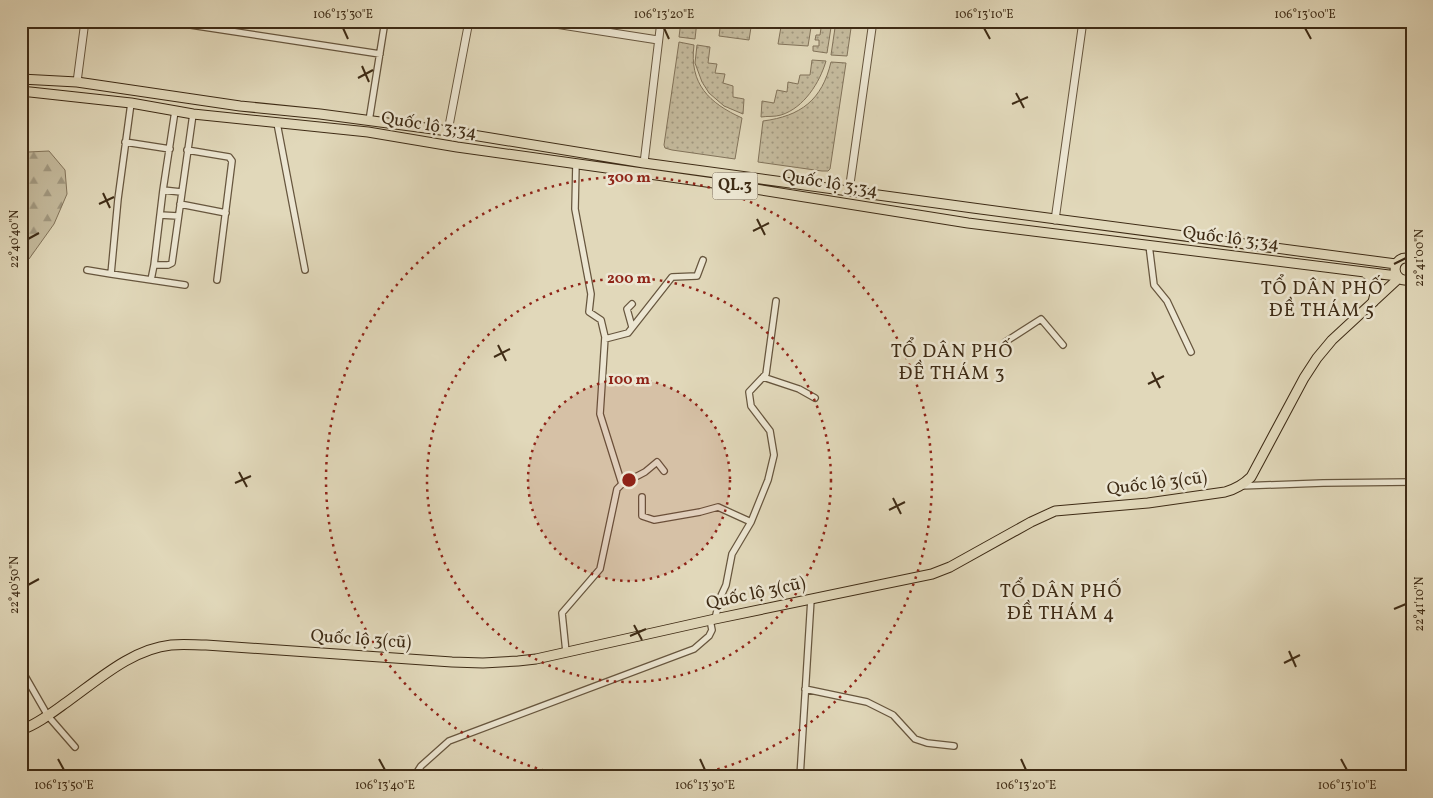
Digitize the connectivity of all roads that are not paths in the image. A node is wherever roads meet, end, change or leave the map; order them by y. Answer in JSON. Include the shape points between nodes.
{"nodes":[{"id":1,"x":85,"y":21,"type":"edge"},
{"id":2,"x":164,"y":21,"type":"edge"},
{"id":3,"x":385,"y":21,"type":"edge"},
{"id":4,"x":469,"y":21,"type":"edge"},
{"id":5,"x":536,"y":21,"type":"edge"},
{"id":6,"x":661,"y":21,"type":"edge"},
{"id":7,"x":873,"y":21,"type":"edge"},
{"id":8,"x":1083,"y":21,"type":"edge"},
{"id":9,"x":658,"y":40,"type":"junction"},
{"id":10,"x":380,"y":54,"type":"junction"},
{"id":11,"x":21,"y":79,"type":"edge"},
{"id":12,"x":77,"y":82,"type":"junction"},
{"id":13,"x":21,"y":91,"type":"edge"},
{"id":14,"x":74,"y":96,"type":"junction"},
{"id":15,"x":131,"y":103,"type":"junction"},
{"id":16,"x":278,"y":110,"type":"junction"},
{"id":17,"x":175,"y":111,"type":"junction"},
{"id":18,"x":193,"y":114,"type":"junction"},
{"id":19,"x":369,"y":121,"type":"junction"},
{"id":20,"x":277,"y":123,"type":"junction"},
{"id":21,"x":448,"y":131,"type":"junction"},
{"id":22,"x":124,"y":142,"type":"junction"},
{"id":23,"x":433,"y":143,"type":"junction"},
{"id":24,"x":170,"y":149,"type":"junction"},
{"id":25,"x":187,"y":150,"type":"junction"},
{"id":26,"x":576,"y":163,"type":"junction"},
{"id":27,"x":644,"y":163,"type":"junction"},
{"id":28,"x":642,"y":173,"type":"junction"},
{"id":29,"x":163,"y":190,"type":"junction"},
{"id":30,"x":849,"y":191,"type":"junction"},
{"id":31,"x":181,"y":192,"type":"junction"},
{"id":32,"x":848,"y":203,"type":"junction"},
{"id":33,"x":180,"y":204,"type":"junction"},
{"id":34,"x":973,"y":208,"type":"junction"},
{"id":35,"x":226,"y":213,"type":"junction"},
{"id":36,"x":160,"y":215,"type":"junction"},
{"id":37,"x":178,"y":216,"type":"junction"},
{"id":38,"x":1055,"y":220,"type":"junction"},
{"id":39,"x":971,"y":223,"type":"junction"},
{"id":40,"x":1149,"y":245,"type":"junction"},
{"id":41,"x":1412,"y":259,"type":"edge"},
{"id":42,"x":703,"y":260,"type":"dead end"},
{"id":43,"x":1396,"y":264,"type":"junction"},
{"id":44,"x":154,"y":265,"type":"junction"},
{"id":45,"x":87,"y":270,"type":"dead end"},
{"id":46,"x":306,"y":270,"type":"dead end"},
{"id":47,"x":1363,"y":272,"type":"junction"},
{"id":48,"x":111,"y":274,"type":"junction"},
{"id":49,"x":1398,"y":277,"type":"junction"},
{"id":50,"x":1412,"y":279,"type":"edge"},
{"id":51,"x":152,"y":280,"type":"junction"},
{"id":52,"x":217,"y":280,"type":"dead end"},
{"id":53,"x":185,"y":284,"type":"dead end"},
{"id":54,"x":776,"y":301,"type":"dead end"},
{"id":55,"x":1373,"y":302,"type":"junction"},
{"id":56,"x":632,"y":304,"type":"dead end"},
{"id":57,"x":632,"y":327,"type":"junction"},
{"id":58,"x":605,"y":338,"type":"junction"},
{"id":59,"x":1005,"y":342,"type":"dead end"},
{"id":60,"x":1063,"y":345,"type":"dead end"},
{"id":61,"x":1191,"y":352,"type":"dead end"},
{"id":62,"x":763,"y":377,"type":"junction"},
{"id":63,"x":815,"y":398,"type":"dead end"},
{"id":64,"x":664,"y":470,"type":"dead end"},
{"id":65,"x":1412,"y":482,"type":"edge"},
{"id":66,"x":622,"y":484,"type":"junction"},
{"id":67,"x":1240,"y":486,"type":"junction"},
{"id":68,"x":642,"y":497,"type":"dead end"},
{"id":69,"x":751,"y":522,"type":"junction"},
{"id":70,"x":811,"y":599,"type":"junction"},
{"id":71,"x":712,"y":620,"type":"junction"},
{"id":72,"x":566,"y":652,"type":"junction"},
{"id":73,"x":21,"y":669,"type":"edge"},
{"id":74,"x":805,"y":689,"type":"junction"},
{"id":75,"x":48,"y":716,"type":"junction"},
{"id":76,"x":21,"y":730,"type":"edge"},
{"id":77,"x":954,"y":746,"type":"dead end"},
{"id":78,"x":75,"y":747,"type":"dead end"},
{"id":79,"x":414,"y":777,"type":"edge"},
{"id":80,"x":800,"y":777,"type":"edge"}],
"edges":[{"from":1,"to":12,"type":"street"},
{"from":2,"to":10,"type":"street"},
{"from":3,"to":10,"type":"street"},
{"from":4,"to":21,"type":"street"},
{"from":5,"to":9,"type":"street"},
{"from":6,"to":9,"type":"street"},
{"from":7,"to":30,"type":"street"},
{"from":8,"to":38,"type":"street"},
{"from":9,"to":27,"type":"street"},
{"from":10,"to":19,"type":"street"},
{"from":11,"to":12,"type":"main road","name":"Quốc lộ 3;34","number":"QL.3"},
{"from":12,"to":14,"type":"main road"},
{"from":12,"to":16,"type":"main road","name":"Quốc lộ 3;34","number":"QL.3"},
{"from":13,"to":14,"type":"main road","name":"Quốc lộ 3;34","number":"QL.3"},
{"from":14,"to":15,"type":"main road","name":"Quốc lộ 3;34","number":"QL.3"},
{"from":15,"to":17,"type":"main road","name":"Quốc lộ 3;34","number":"QL.3"},
{"from":15,"to":22,"type":"street"},
{"from":16,"to":19,"type":"main road","name":"Quốc lộ 3;34","number":"QL.3"},
{"from":16,"to":20,"type":"main road"},
{"from":17,"to":18,"type":"main road","name":"Quốc lộ 3;34","number":"QL.3"},
{"from":17,"to":24,"type":"street"},
{"from":18,"to":20,"type":"main road","name":"Quốc lộ 3;34","number":"QL.3"},
{"from":18,"to":25,"type":"street"},
{"from":19,"to":21,"type":"main road","name":"Quốc lộ 3;34","number":"QL.3"},
{"from":20,"to":23,"type":"main road","name":"Quốc lộ 3;34","number":"QL.3","via":[[368,132]]},
{"from":20,"to":46,"type":"street"},
{"from":21,"to":23,"type":"main road"},
{"from":21,"to":27,"type":"main road","name":"Quốc lộ 3;34","number":"QL.3"},
{"from":22,"to":24,"type":"street"},
{"from":22,"to":48,"type":"street"},
{"from":23,"to":26,"type":"main road","name":"Quốc lộ 3;34","number":"QL.3"},
{"from":24,"to":29,"type":"street"},
{"from":25,"to":31,"type":"street"},
{"from":25,"to":35,"type":"street","via":[[232,160]]},
{"from":26,"to":28,"type":"main road","name":"Quốc lộ 3;34","number":"QL.3"},
{"from":26,"to":58,"type":"street","via":[[576,209],[591,294],[590,312],[601,320]]},
{"from":27,"to":28,"type":"main road"},
{"from":27,"to":30,"type":"main road","name":"Quốc lộ 3;34","number":"QL.3"},
{"from":28,"to":32,"type":"main road","name":"Quốc lộ 3;34","number":"QL.3"},
{"from":29,"to":31,"type":"street"},
{"from":29,"to":36,"type":"street"},
{"from":30,"to":32,"type":"main road"},
{"from":30,"to":34,"type":"main road","name":"Quốc lộ 3;34","number":"QL.3"},
{"from":31,"to":33,"type":"street"},
{"from":32,"to":39,"type":"main road","name":"Quốc lộ 3;34","number":"QL.3"},
{"from":33,"to":35,"type":"street"},
{"from":33,"to":37,"type":"street"},
{"from":34,"to":38,"type":"main road","name":"Quốc lộ 3;34","number":"QL.3"},
{"from":34,"to":39,"type":"main road"},
{"from":35,"to":52,"type":"street"},
{"from":36,"to":37,"type":"street"},
{"from":36,"to":44,"type":"street"},
{"from":37,"to":44,"type":"street","via":[[172,263],[168,266]]},
{"from":38,"to":43,"type":"main road","name":"Quốc lộ 3;34","number":"QL.3"},
{"from":39,"to":40,"type":"main road","name":"Quốc lộ 3;34","number":"QL.3"},
{"from":40,"to":47,"type":"main road","name":"Quốc lộ 3;34","number":"QL.3"},
{"from":40,"to":61,"type":"street","via":[[1154,284],[1167,301]]},
{"from":41,"to":43,"type":"main road","via":[[1403,258]]},
{"from":42,"to":57,"type":"street","via":[[697,276],[672,277]]},
{"from":43,"to":49,"type":"main road"},
{"from":44,"to":51,"type":"street"},
{"from":45,"to":48,"type":"street"},
{"from":47,"to":49,"type":"main road","name":"Quốc lộ 3;34","number":"QL.3"},
{"from":47,"to":55,"type":"main road","via":[[1371,276],[1375,284]]},
{"from":48,"to":51,"type":"street"},
{"from":49,"to":50,"type":"main road","name":"Quốc lộ 3;34"},
{"from":49,"to":55,"type":"main road"},
{"from":51,"to":53,"type":"street"},
{"from":54,"to":62,"type":"street"},
{"from":55,"to":67,"type":"main road","via":[[1317,358],[1251,477]]},
{"from":56,"to":57,"type":"street","via":[[627,309]]},
{"from":57,"to":58,"type":"street","via":[[628,333]]},
{"from":58,"to":66,"type":"street","via":[[600,414]]},
{"from":59,"to":60,"type":"street","via":[[1041,319]]},
{"from":62,"to":63,"type":"street"},
{"from":62,"to":69,"type":"street","via":[[750,392],[751,406],[770,431],[774,455]]},
{"from":64,"to":66,"type":"street","via":[[657,462]]},
{"from":65,"to":67,"type":"street"},
{"from":66,"to":72,"type":"street","via":[[616,489],[600,569],[562,613]]},
{"from":67,"to":70,"type":"main road","name":"Quốc lộ 3(cũ)","via":[[1225,492],[1148,503],[1055,511],[932,574]]},
{"from":68,"to":69,"type":"street","via":[[642,516],[654,520],[718,507]]},
{"from":69,"to":71,"type":"street","via":[[732,554],[726,586]]},
{"from":70,"to":71,"type":"main road","name":"Quốc lộ 3(cũ)"},
{"from":70,"to":74,"type":"street"},
{"from":71,"to":72,"type":"main road","name":"Quốc lộ 3(cũ)"},
{"from":71,"to":79,"type":"street","via":[[709,636],[694,649],[449,741]]},
{"from":72,"to":75,"type":"main road","name":"Quốc lộ 3(cũ)","via":[[518,661],[483,663],[171,645],[114,668]]},
{"from":73,"to":75,"type":"street"},
{"from":74,"to":77,"type":"street","via":[[867,702],[893,715],[915,739],[927,744]]},
{"from":74,"to":80,"type":"street"},
{"from":75,"to":76,"type":"main road","name":"Quốc lộ 3(cũ)"},
{"from":75,"to":78,"type":"street"}]}
